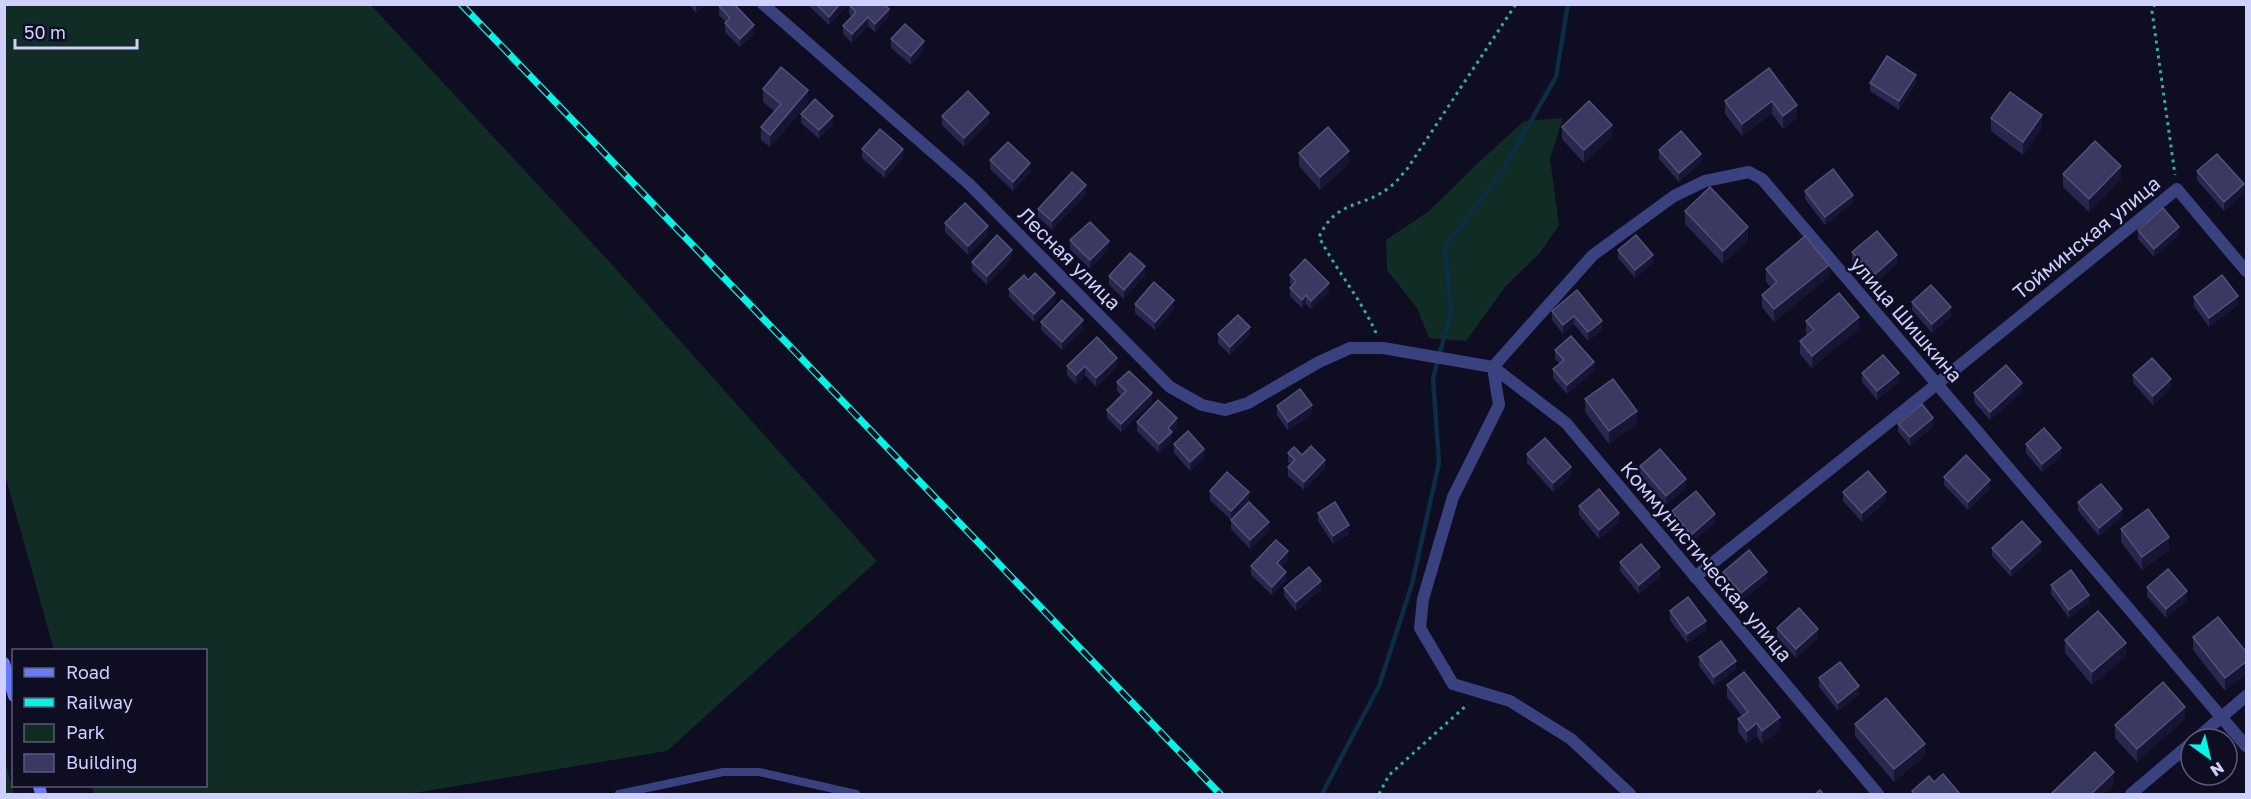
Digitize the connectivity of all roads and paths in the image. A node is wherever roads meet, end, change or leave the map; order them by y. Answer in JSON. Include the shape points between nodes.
{"nodes":[{"id":1,"x":763,"y":4,"type":"edge"},
{"id":2,"x":1516,"y":4,"type":"edge"},
{"id":3,"x":2155,"y":4,"type":"edge"},
{"id":4,"x":2177,"y":189,"type":"junction"},
{"id":5,"x":2247,"y":270,"type":"edge"},
{"id":6,"x":1383,"y":348,"type":"junction"},
{"id":7,"x":1493,"y":367,"type":"junction"},
{"id":8,"x":1937,"y":384,"type":"junction"},
{"id":9,"x":1695,"y":577,"type":"junction"},
{"id":10,"x":4,"y":663,"type":"edge"},
{"id":11,"x":12,"y":689,"type":"edge"},
{"id":12,"x":1481,"y":692,"type":"junction"},
{"id":13,"x":2247,"y":696,"type":"edge"},
{"id":14,"x":2222,"y":717,"type":"junction"},
{"id":15,"x":2210,"y":727,"type":"edge"},
{"id":16,"x":2247,"y":746,"type":"edge"},
{"id":17,"x":2179,"y":753,"type":"edge"},
{"id":18,"x":619,"y":795,"type":"edge"},
{"id":19,"x":856,"y":795,"type":"edge"},
{"id":20,"x":1379,"y":795,"type":"edge"},
{"id":21,"x":1630,"y":795,"type":"edge"},
{"id":22,"x":1878,"y":795,"type":"edge"},
{"id":23,"x":2131,"y":795,"type":"edge"}],
"edges":[{"from":1,"to":6,"type":"street","name":"Лесная улица","via":[[969,184],[1170,387],[1202,405],[1225,410],[1248,404],[1350,348]]},
{"from":2,"to":6,"type":"path","via":[[1407,169],[1390,187],[1327,221],[1319,237],[1360,301]]},
{"from":3,"to":4,"type":"path","via":[[2152,11]]},
{"from":4,"to":5,"type":"street","name":"Тойминская улица"},
{"from":4,"to":8,"type":"street","name":"Тойминская улица"},
{"from":6,"to":7,"type":"street","name":"Лесная улица"},
{"from":7,"to":8,"type":"street","name":"улица Шишкина","via":[[1593,255],[1674,196],[1705,181],[1749,172],[1762,180]]},
{"from":7,"to":9,"type":"street","name":"Коммунистическая улица","via":[[1566,423]]},
{"from":7,"to":12,"type":"street","via":[[1499,405],[1453,496],[1423,599],[1420,628],[1453,684]]},
{"from":8,"to":9,"type":"street","name":"Тойминская улица"},
{"from":8,"to":14,"type":"street","name":"улица Шишкина"},
{"from":9,"to":22,"type":"street","name":"Коммунистическая улица"},
{"from":10,"to":11,"type":"main road"},
{"from":12,"to":20,"type":"path","via":[[1389,775]]},
{"from":12,"to":21,"type":"street","via":[[1510,701],[1571,739]]},
{"from":13,"to":14,"type":"street"},
{"from":14,"to":15,"type":"street"},
{"from":14,"to":16,"type":"street","name":"улица Шишкина"},
{"from":17,"to":23,"type":"street"},
{"from":18,"to":19,"type":"lane","via":[[723,772],[759,772]]}]}
